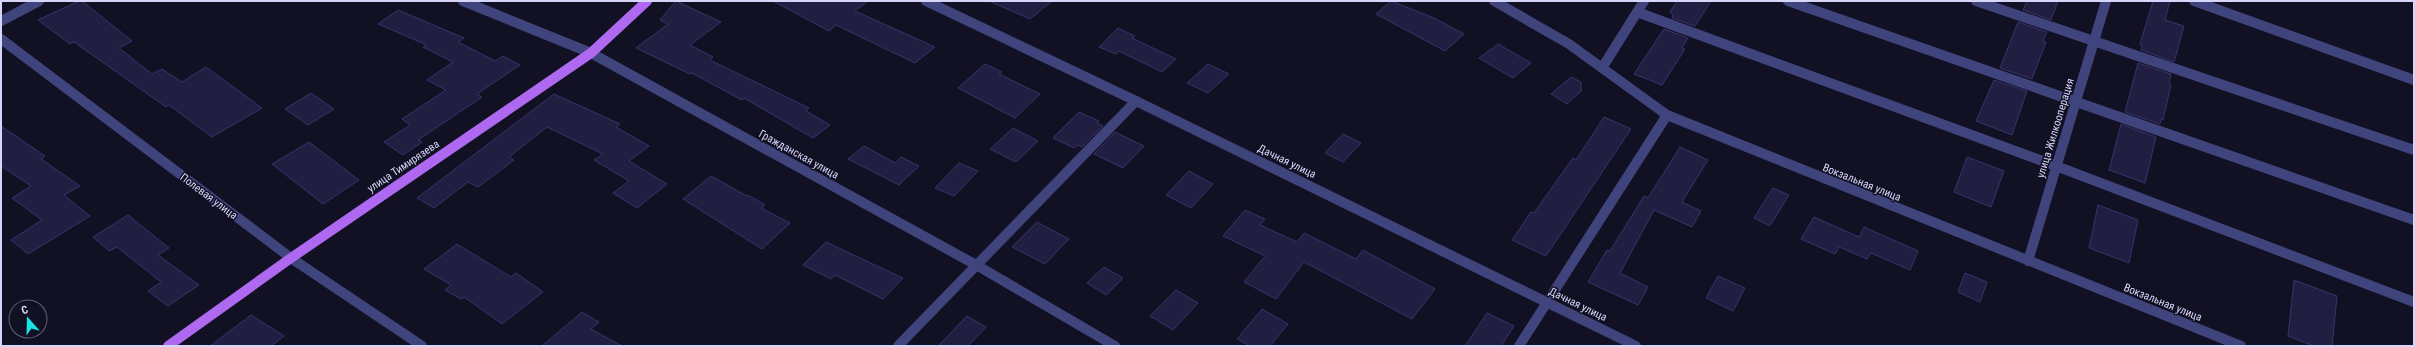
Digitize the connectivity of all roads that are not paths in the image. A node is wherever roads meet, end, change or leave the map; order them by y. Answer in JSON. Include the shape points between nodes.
{"nodes":[{"id":1,"x":39,"y":1,"type":"edge"},
{"id":2,"x":463,"y":1,"type":"edge"},
{"id":3,"x":647,"y":1,"type":"edge"},
{"id":4,"x":926,"y":1,"type":"edge"},
{"id":5,"x":1494,"y":1,"type":"edge"},
{"id":6,"x":1644,"y":1,"type":"edge"},
{"id":7,"x":1788,"y":1,"type":"edge"},
{"id":8,"x":1976,"y":1,"type":"edge"},
{"id":9,"x":2106,"y":1,"type":"edge"},
{"id":10,"x":2194,"y":1,"type":"edge"},
{"id":11,"x":1638,"y":12,"type":"junction"},
{"id":12,"x":1,"y":21,"type":"edge"},
{"id":13,"x":1,"y":39,"type":"edge"},
{"id":14,"x":2094,"y":40,"type":"junction"},
{"id":15,"x":590,"y":53,"type":"junction"},
{"id":16,"x":1602,"y":68,"type":"junction"},
{"id":17,"x":2414,"y":80,"type":"edge"},
{"id":18,"x":2076,"y":100,"type":"junction"},
{"id":19,"x":1136,"y":101,"type":"junction"},
{"id":20,"x":1667,"y":115,"type":"junction"},
{"id":21,"x":2414,"y":150,"type":"edge"},
{"id":22,"x":2056,"y":166,"type":"junction"},
{"id":23,"x":2414,"y":220,"type":"edge"},
{"id":24,"x":291,"y":258,"type":"junction"},
{"id":25,"x":2028,"y":261,"type":"junction"},
{"id":26,"x":978,"y":266,"type":"junction"},
{"id":27,"x":1547,"y":302,"type":"junction"},
{"id":28,"x":2414,"y":302,"type":"edge"},
{"id":29,"x":168,"y":346,"type":"edge"},
{"id":30,"x":422,"y":346,"type":"edge"},
{"id":31,"x":898,"y":346,"type":"edge"},
{"id":32,"x":1115,"y":346,"type":"edge"},
{"id":33,"x":1519,"y":346,"type":"edge"},
{"id":34,"x":1636,"y":346,"type":"edge"},
{"id":35,"x":2241,"y":346,"type":"edge"}],
"edges":[{"from":1,"to":12,"type":"street"},
{"from":2,"to":15,"type":"street","name":"Гражданская улица"},
{"from":3,"to":15,"type":"main road","name":"улица Тимирязева"},
{"from":4,"to":19,"type":"street","name":"Дачная улица"},
{"from":5,"to":16,"type":"street","name":"Вокзальная улица","via":[[1569,44]]},
{"from":6,"to":11,"type":"street"},
{"from":7,"to":18,"type":"street"},
{"from":8,"to":14,"type":"street"},
{"from":9,"to":14,"type":"street","name":"улица Жилкооперация"},
{"from":10,"to":17,"type":"street"},
{"from":11,"to":16,"type":"street"},
{"from":11,"to":22,"type":"street"},
{"from":13,"to":24,"type":"street","name":"Полевая улица"},
{"from":14,"to":18,"type":"street","name":"улица Жилкооперация"},
{"from":14,"to":21,"type":"street"},
{"from":15,"to":24,"type":"main road","name":"улица Тимирязева"},
{"from":15,"to":26,"type":"street","name":"Гражданская улица"},
{"from":16,"to":20,"type":"street","name":"Вокзальная улица"},
{"from":18,"to":22,"type":"street","name":"улица Жилкооперация"},
{"from":18,"to":23,"type":"street"},
{"from":19,"to":26,"type":"street"},
{"from":19,"to":27,"type":"street","name":"Дачная улица"},
{"from":20,"to":25,"type":"street","name":"Вокзальная улица"},
{"from":20,"to":27,"type":"street"},
{"from":22,"to":25,"type":"street","name":"улица Жилкооперация"},
{"from":22,"to":28,"type":"street"},
{"from":24,"to":29,"type":"main road","name":"улица Тимирязева"},
{"from":24,"to":30,"type":"street","name":"Полевая улица"},
{"from":25,"to":35,"type":"street","name":"Вокзальная улица"},
{"from":26,"to":31,"type":"street"},
{"from":26,"to":32,"type":"street","name":"Гражданская улица"},
{"from":27,"to":33,"type":"street"},
{"from":27,"to":34,"type":"street","name":"Дачная улица"}]}
